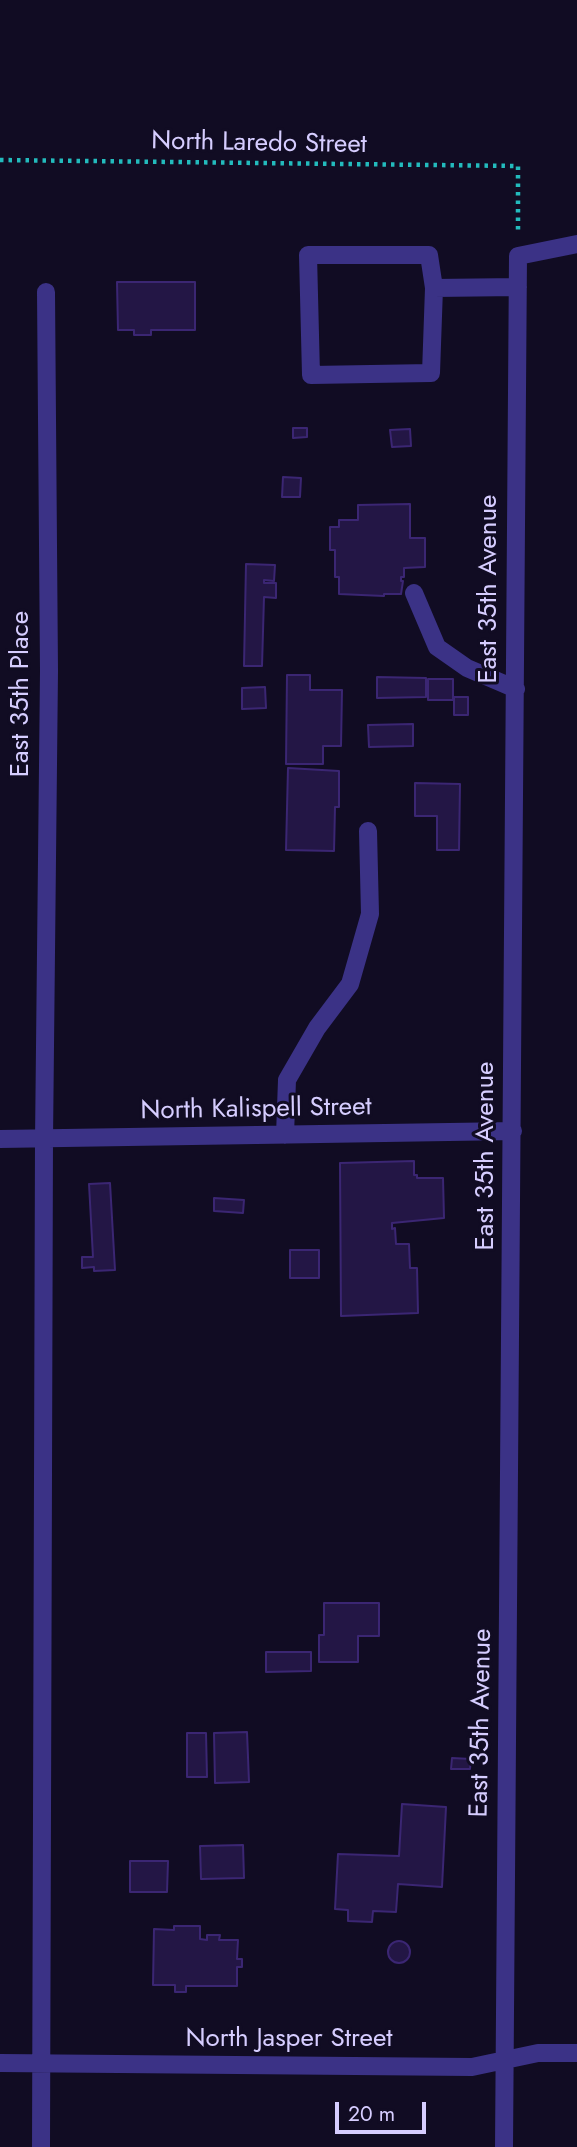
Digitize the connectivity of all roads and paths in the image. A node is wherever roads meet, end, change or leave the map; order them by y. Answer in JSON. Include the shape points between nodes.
{"nodes":[{"id":1,"x":0,"y":160,"type":"edge"},
{"id":2,"x":577,"y":244,"type":"edge"},
{"id":3,"x":518,"y":256,"type":"junction"},
{"id":4,"x":518,"y":287,"type":"junction"},
{"id":5,"x":434,"y":288,"type":"junction"},
{"id":6,"x":46,"y":292,"type":"dead end"},
{"id":7,"x":414,"y":593,"type":"dead end"},
{"id":8,"x":516,"y":689,"type":"junction"},
{"id":9,"x":368,"y":831,"type":"dead end"},
{"id":10,"x":513,"y":1131,"type":"junction"},
{"id":11,"x":285,"y":1135,"type":"junction"},
{"id":12,"x":0,"y":1139,"type":"edge"},
{"id":13,"x":44,"y":1140,"type":"junction"},
{"id":14,"x":577,"y":2053,"type":"edge"},
{"id":15,"x":505,"y":2061,"type":"junction"},
{"id":16,"x":0,"y":2063,"type":"edge"},
{"id":17,"x":41,"y":2064,"type":"junction"},
{"id":18,"x":41,"y":2147,"type":"edge"},
{"id":19,"x":505,"y":2147,"type":"edge"}],
"edges":[{"from":1,"to":3,"type":"path","name":"North Laredo Street","via":[[518,166]]},
{"from":2,"to":3,"type":"street"},
{"from":3,"to":4,"type":"street","name":"East 35th Avenue"},
{"from":4,"to":5,"type":"street"},
{"from":4,"to":8,"type":"street","name":"East 35th Avenue"},
{"from":5,"to":5,"type":"street","via":[[431,373],[311,375],[308,256],[429,256]]},
{"from":6,"to":13,"type":"street","name":"East 35th Place","via":[[49,671]]},
{"from":7,"to":8,"type":"street","via":[[437,647],[467,668]]},
{"from":8,"to":10,"type":"street","name":"East 35th Avenue"},
{"from":9,"to":11,"type":"street","via":[[370,914],[350,984],[287,1080]]},
{"from":10,"to":11,"type":"street","name":"North Kalispell Street"},
{"from":10,"to":15,"type":"street","name":"East 35th Avenue"},
{"from":11,"to":13,"type":"street","name":"North Kalispell Street"},
{"from":12,"to":13,"type":"street","name":"North Kalispell Street"},
{"from":13,"to":17,"type":"street","name":"East 35th Place"},
{"from":14,"to":15,"type":"street","name":"North Jasper Street","via":[[538,2053]]},
{"from":15,"to":17,"type":"street","name":"North Jasper Street","via":[[472,2067]]},
{"from":15,"to":19,"type":"street","name":"East 35th Avenue"},
{"from":16,"to":17,"type":"street","name":"North Jasper Street"},
{"from":17,"to":18,"type":"street","name":"East 35th Place"}]}
